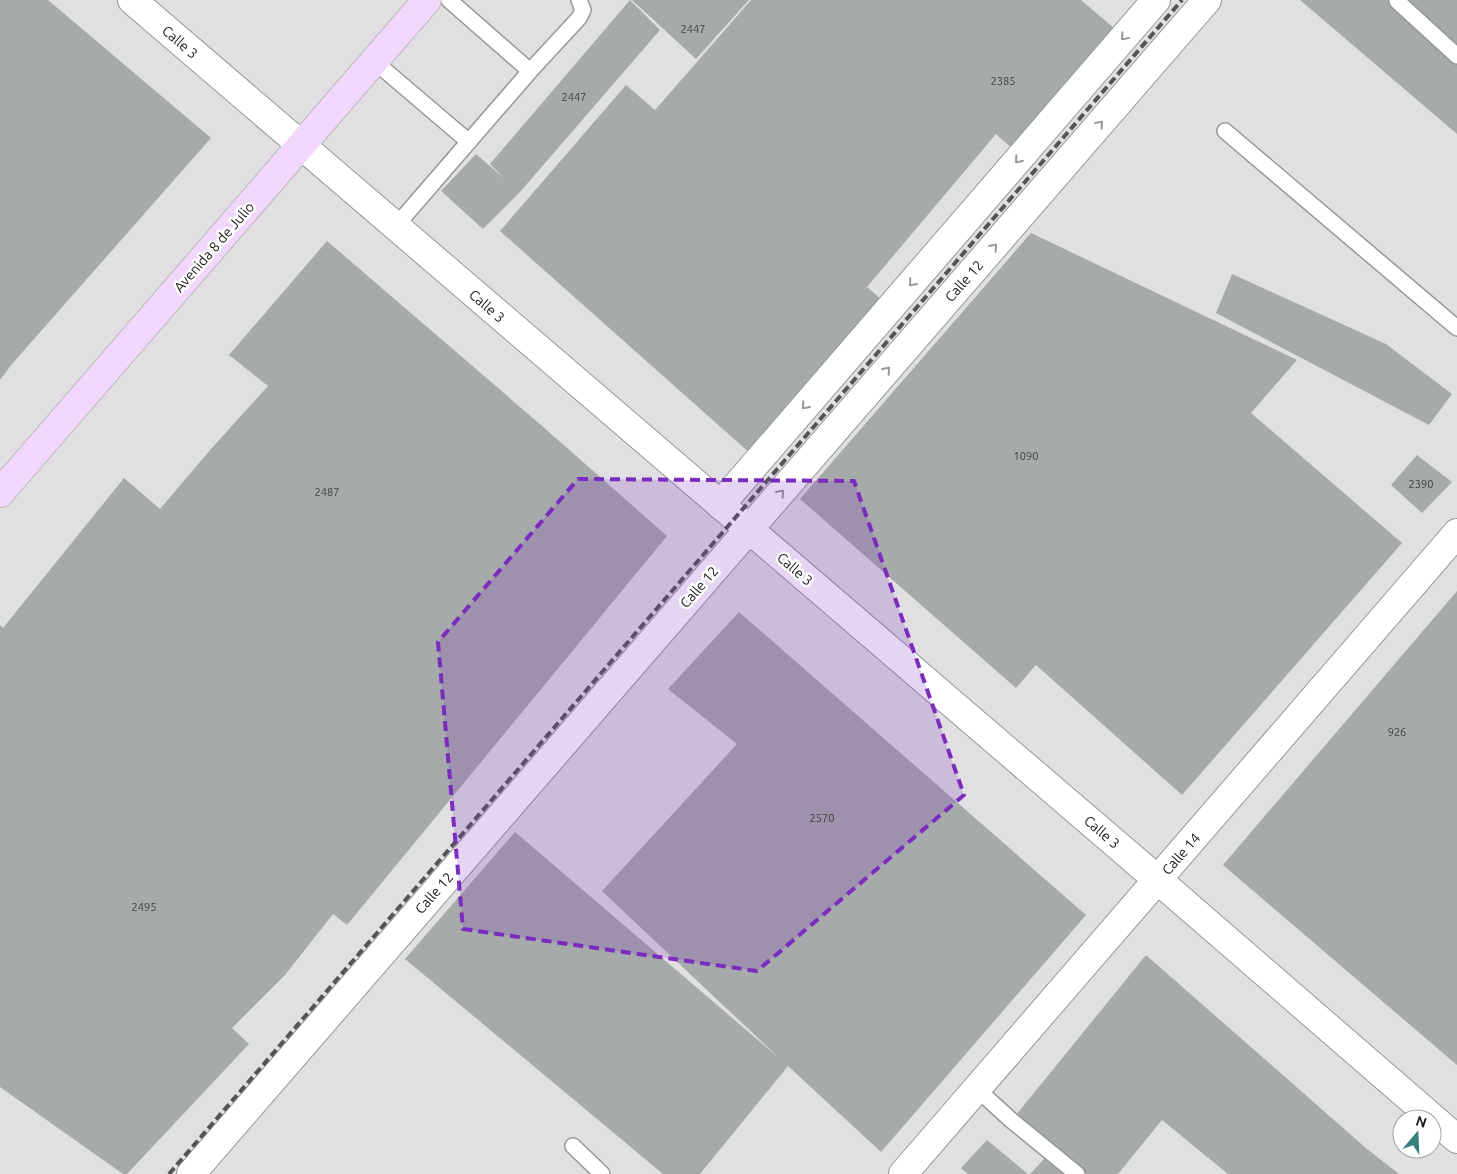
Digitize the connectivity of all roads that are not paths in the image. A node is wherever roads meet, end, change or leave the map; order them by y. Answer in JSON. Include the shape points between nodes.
{"nodes":[{"id":1,"x":132,"y":0,"type":"edge"},
{"id":2,"x":427,"y":0,"type":"edge"},
{"id":3,"x":449,"y":0,"type":"edge"},
{"id":4,"x":579,"y":0,"type":"edge"},
{"id":5,"x":1156,"y":0,"type":"edge"},
{"id":6,"x":1207,"y":0,"type":"edge"},
{"id":7,"x":1397,"y":1,"type":"edge"},
{"id":8,"x":1457,"y":56,"type":"edge"},
{"id":9,"x":374,"y":61,"type":"junction"},
{"id":10,"x":530,"y":71,"type":"junction"},
{"id":11,"x":1225,"y":131,"type":"dead end"},
{"id":12,"x":469,"y":142,"type":"junction"},
{"id":13,"x":301,"y":146,"type":"junction"},
{"id":14,"x":395,"y":227,"type":"junction"},
{"id":15,"x":1457,"y":328,"type":"edge"},
{"id":16,"x":0,"y":493,"type":"edge"},
{"id":17,"x":720,"y":505,"type":"junction"},
{"id":18,"x":749,"y":530,"type":"junction"},
{"id":19,"x":1457,"y":533,"type":"edge"},
{"id":20,"x":1158,"y":880,"type":"junction"},
{"id":21,"x":977,"y":1089,"type":"junction"},
{"id":22,"x":1457,"y":1139,"type":"edge"},
{"id":23,"x":573,"y":1146,"type":"dead end"},
{"id":24,"x":191,"y":1174,"type":"edge"},
{"id":25,"x":602,"y":1174,"type":"edge"},
{"id":26,"x":903,"y":1174,"type":"edge"},
{"id":27,"x":1077,"y":1174,"type":"edge"}],
"edges":[{"from":1,"to":13,"type":"street","name":"Calle 3"},
{"from":2,"to":9,"type":"main road","name":"Avenida 8 de Julio"},
{"from":3,"to":10,"type":"lane"},
{"from":4,"to":10,"type":"lane","via":[[584,10],[582,15]]},
{"from":5,"to":17,"type":"street","one_way":true},
{"from":18,"to":6,"type":"street","name":"Calle 12","one_way":true},
{"from":7,"to":8,"type":"lane"},
{"from":9,"to":12,"type":"lane"},
{"from":9,"to":13,"type":"main road","name":"Avenida 8 de Julio"},
{"from":10,"to":12,"type":"lane"},
{"from":11,"to":15,"type":"lane"},
{"from":12,"to":14,"type":"lane"},
{"from":13,"to":14,"type":"street","name":"Calle 3"},
{"from":13,"to":16,"type":"main road","name":"Avenida 8 de Julio"},
{"from":14,"to":17,"type":"street","name":"Calle 3"},
{"from":17,"to":18,"type":"street","name":"Calle 3"},
{"from":18,"to":20,"type":"street","name":"Calle 3"},
{"from":18,"to":24,"type":"street","name":"Calle 12"},
{"from":19,"to":20,"type":"street","name":"Calle 14"},
{"from":20,"to":21,"type":"street","name":"Calle 14"},
{"from":20,"to":22,"type":"street","name":"Calle 3"},
{"from":21,"to":26,"type":"street","name":"Calle 14"},
{"from":21,"to":27,"type":"lane"},
{"from":23,"to":25,"type":"lane"}]}
